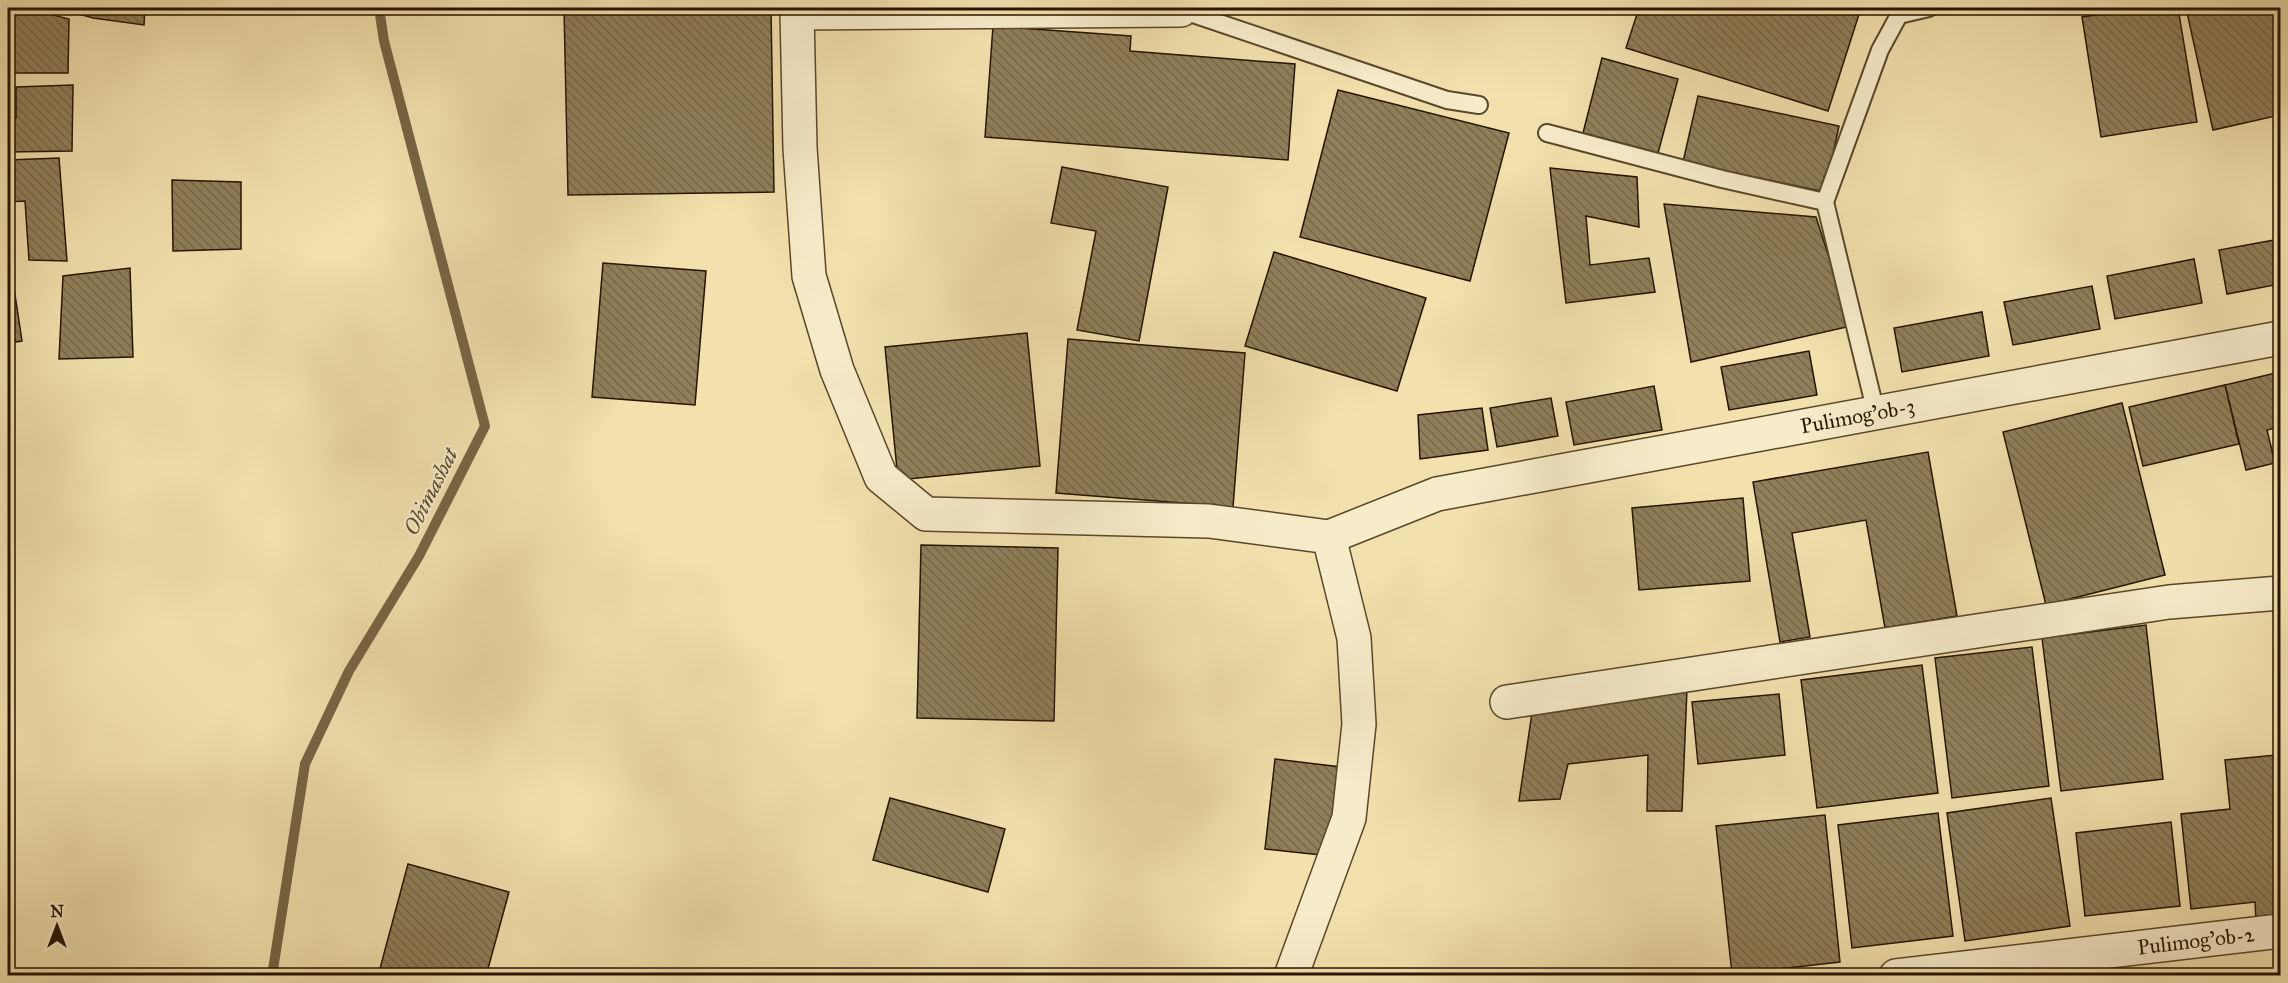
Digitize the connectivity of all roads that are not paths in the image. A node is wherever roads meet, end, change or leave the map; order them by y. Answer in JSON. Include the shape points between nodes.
{"nodes":[{"id":1,"x":1929,"y":8,"type":"edge"},
{"id":2,"x":1181,"y":9,"type":"edge"},
{"id":3,"x":797,"y":10,"type":"edge"},
{"id":4,"x":1479,"y":105,"type":"dead end"},
{"id":5,"x":1547,"y":133,"type":"dead end"},
{"id":6,"x":1825,"y":202,"type":"junction"},
{"id":7,"x":2280,"y":338,"type":"edge"},
{"id":8,"x":1876,"y":413,"type":"junction"},
{"id":9,"x":1329,"y":537,"type":"junction"},
{"id":10,"x":2280,"y":593,"type":"edge"},
{"id":11,"x":1507,"y":702,"type":"dead end"},
{"id":12,"x":2280,"y":931,"type":"edge"},
{"id":13,"x":1951,"y":972,"type":"edge"},
{"id":14,"x":1291,"y":975,"type":"edge"},
{"id":15,"x":1896,"y":975,"type":"edge"}],
"edges":[{"from":1,"to":6,"type":"lane","via":[[1899,15],[1880,50]]},
{"from":2,"to":3,"type":"street"},
{"from":2,"to":4,"type":"lane","via":[[1447,100]]},
{"from":3,"to":9,"type":"street","via":[[800,148],[809,276],[837,370],[881,477],[926,514],[1209,521]]},
{"from":5,"to":6,"type":"lane"},
{"from":6,"to":8,"type":"lane"},
{"from":7,"to":8,"type":"street","name":"Pulimog’ob-3"},
{"from":8,"to":9,"type":"street","name":"Pulimog’ob-3","via":[[1437,494]]},
{"from":9,"to":14,"type":"street","via":[[1354,638],[1359,724],[1349,818]]},
{"from":10,"to":11,"type":"street","via":[[2157,603]]},
{"from":12,"to":13,"type":"street","name":"Pulimog’ob-2"},
{"from":13,"to":15,"type":"street","name":"Pulimog’ob-2"}]}
